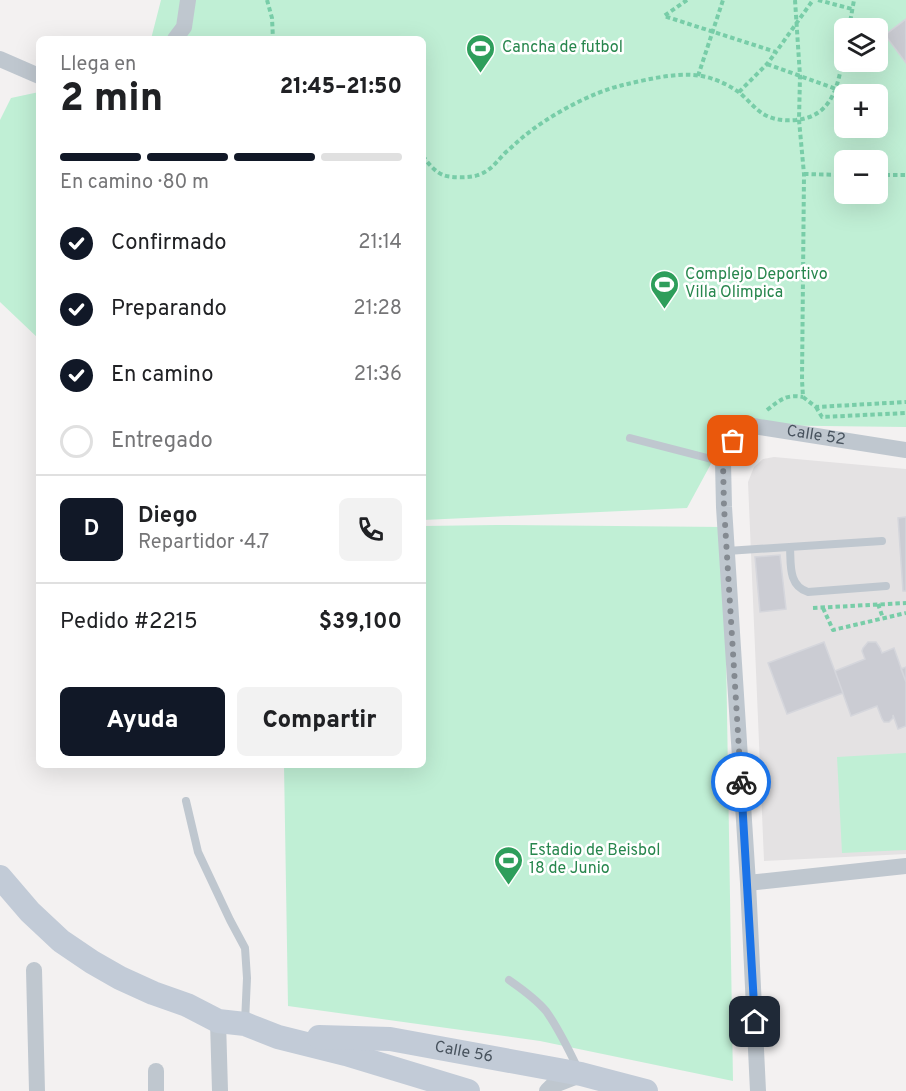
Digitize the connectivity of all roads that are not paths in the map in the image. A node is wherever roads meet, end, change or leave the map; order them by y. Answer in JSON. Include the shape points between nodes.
{"nodes":[{"id":1,"x":188,"y":0,"type":"edge"},
{"id":2,"x":177,"y":36,"type":"edge"},
{"id":3,"x":0,"y":59,"type":"edge"},
{"id":4,"x":36,"y":75,"type":"edge"},
{"id":5,"x":630,"y":438,"type":"dead end"},
{"id":6,"x":906,"y":450,"type":"edge"},
{"id":7,"x":723,"y":462,"type":"junction"},
{"id":8,"x":882,"y":541,"type":"dead end"},
{"id":9,"x":790,"y":547,"type":"junction"},
{"id":10,"x":727,"y":551,"type":"junction"},
{"id":11,"x":886,"y":586,"type":"dead end"},
{"id":12,"x":186,"y":801,"type":"dead end"},
{"id":13,"x":906,"y":866,"type":"edge"},
{"id":14,"x":0,"y":877,"type":"edge"},
{"id":15,"x":748,"y":883,"type":"junction"},
{"id":16,"x":34,"y":970,"type":"dead end"},
{"id":17,"x":509,"y":980,"type":"dead end"},
{"id":18,"x":218,"y":1021,"type":"junction"},
{"id":19,"x":245,"y":1024,"type":"junction"},
{"id":20,"x":278,"y":1037,"type":"junction"},
{"id":21,"x":156,"y":1071,"type":"dead end"},
{"id":22,"x":581,"y":1074,"type":"junction"},
{"id":23,"x":37,"y":1091,"type":"edge"},
{"id":24,"x":156,"y":1091,"type":"edge"},
{"id":25,"x":220,"y":1091,"type":"edge"},
{"id":26,"x":468,"y":1091,"type":"edge"},
{"id":27,"x":547,"y":1091,"type":"edge"},
{"id":28,"x":646,"y":1091,"type":"edge"},
{"id":29,"x":758,"y":1091,"type":"edge"}],
"edges":[{"from":1,"to":2,"type":"street","via":[[184,27]]},
{"from":3,"to":4,"type":"street"},
{"from":5,"to":7,"type":"lane"},
{"from":6,"to":7,"type":"street","name":"Calle 52","via":[[753,426],[733,441]]},
{"from":7,"to":10,"type":"street"},
{"from":8,"to":9,"type":"lane"},
{"from":9,"to":10,"type":"lane"},
{"from":9,"to":11,"type":"lane","via":[[792,573],[800,590]]},
{"from":10,"to":15,"type":"street"},
{"from":12,"to":19,"type":"lane","via":[[198,852],[245,948]]},
{"from":13,"to":15,"type":"street"},
{"from":14,"to":18,"type":"street","name":"Calle 56","via":[[61,941],[92,962],[144,990]]},
{"from":15,"to":29,"type":"street"},
{"from":16,"to":23,"type":"street"},
{"from":17,"to":22,"type":"lane","via":[[545,1010]]},
{"from":18,"to":19,"type":"street","name":"Calle 56"},
{"from":18,"to":25,"type":"street"},
{"from":19,"to":20,"type":"street","name":"Calle 56"},
{"from":20,"to":22,"type":"street","name":"Calle 56","via":[[390,1039]]},
{"from":20,"to":26,"type":"street","name":"Calle 56"},
{"from":21,"to":24,"type":"street"},
{"from":22,"to":27,"type":"street"},
{"from":22,"to":28,"type":"street","name":"Calle 56"}]}
